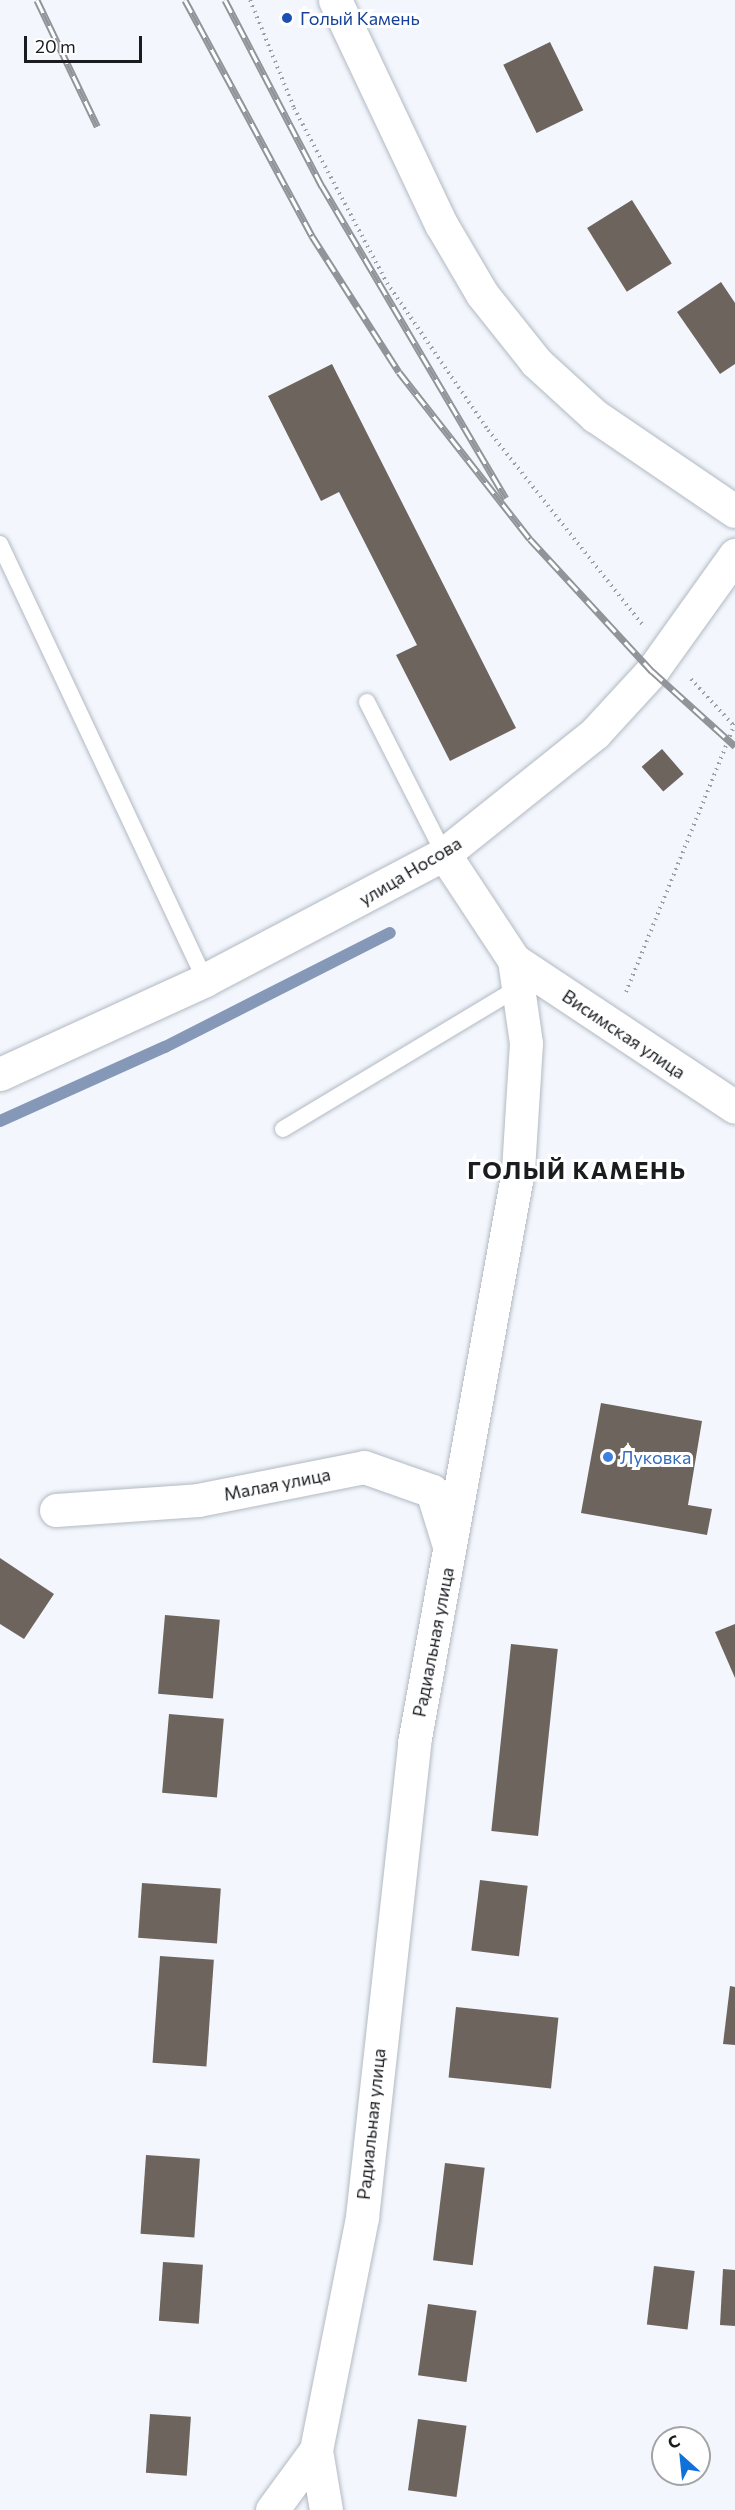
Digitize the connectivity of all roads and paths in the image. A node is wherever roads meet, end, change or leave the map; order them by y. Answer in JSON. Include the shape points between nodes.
{"nodes":[{"id":1,"x":250,"y":0,"type":"edge"},
{"id":2,"x":335,"y":0,"type":"edge"},
{"id":3,"x":735,"y":512,"type":"edge"},
{"id":4,"x":0,"y":544,"type":"edge"},
{"id":5,"x":735,"y":555,"type":"edge"},
{"id":6,"x":648,"y":631,"type":"dead end"},
{"id":7,"x":686,"y":674,"type":"dead end"},
{"id":8,"x":367,"y":702,"type":"dead end"},
{"id":9,"x":735,"y":725,"type":"edge"},
{"id":10,"x":444,"y":854,"type":"junction"},
{"id":11,"x":516,"y":974,"type":"junction"},
{"id":12,"x":205,"y":980,"type":"junction"},
{"id":13,"x":612,"y":1026,"type":"junction"},
{"id":14,"x":0,"y":1074,"type":"edge"},
{"id":15,"x":735,"y":1107,"type":"edge"},
{"id":16,"x":283,"y":1129,"type":"dead end"},
{"id":17,"x":56,"y":1509,"type":"dead end"},
{"id":18,"x":451,"y":1550,"type":"junction"},
{"id":19,"x":316,"y":2450,"type":"junction"},
{"id":20,"x":272,"y":2510,"type":"edge"},
{"id":21,"x":326,"y":2510,"type":"edge"}],
"edges":[{"from":1,"to":6,"type":"path","via":[[308,138],[387,283],[488,430]]},
{"from":2,"to":3,"type":"street","via":[[441,224],[482,294],[536,363],[596,416]]},
{"from":4,"to":12,"type":"lane"},
{"from":5,"to":10,"type":"street","name":"улица Носова","via":[[652,671],[595,734]]},
{"from":7,"to":9,"type":"path"},
{"from":8,"to":10,"type":"lane"},
{"from":9,"to":13,"type":"path"},
{"from":10,"to":11,"type":"street","name":"Радиальная улица"},
{"from":10,"to":12,"type":"street","name":"улица Носова"},
{"from":11,"to":13,"type":"street","name":"Висимская улица"},
{"from":11,"to":16,"type":"lane"},
{"from":11,"to":18,"type":"street","name":"Радиальная улица","via":[[526,1043],[518,1170]]},
{"from":12,"to":14,"type":"street","name":"улица Носова"},
{"from":13,"to":15,"type":"street","name":"Висимская улица"},
{"from":17,"to":18,"type":"street","name":"Малая улица","via":[[198,1500],[364,1467],[432,1491]]},
{"from":18,"to":19,"type":"street","name":"Радиальная улица","via":[[414,1743],[362,2217]]},
{"from":19,"to":20,"type":"street"},
{"from":19,"to":21,"type":"street"}]}
